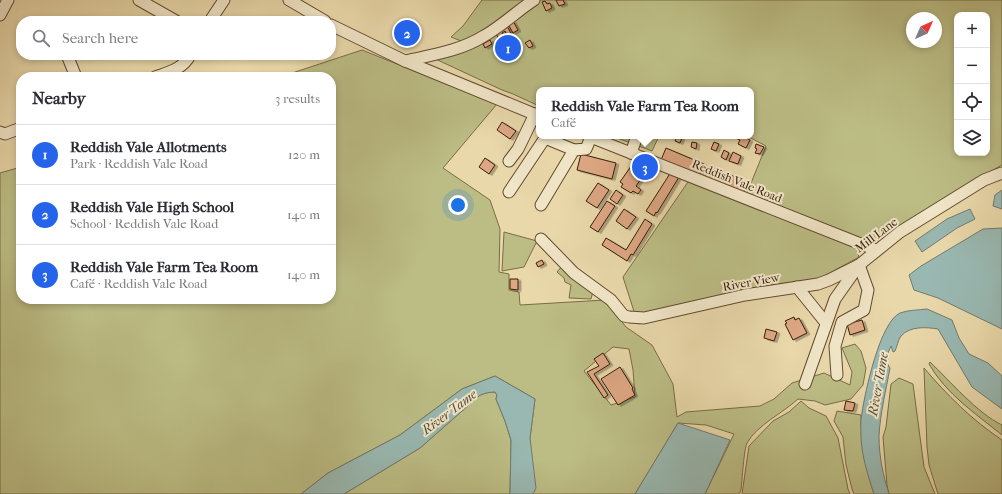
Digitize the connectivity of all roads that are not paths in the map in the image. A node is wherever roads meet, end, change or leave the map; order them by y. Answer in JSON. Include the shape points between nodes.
{"nodes":[{"id":1,"x":8,"y":0,"type":"edge"},
{"id":2,"x":139,"y":0,"type":"edge"},
{"id":3,"x":224,"y":0,"type":"edge"},
{"id":4,"x":289,"y":0,"type":"edge"},
{"id":5,"x":534,"y":0,"type":"edge"},
{"id":6,"x":0,"y":15,"type":"edge"},
{"id":7,"x":167,"y":16,"type":"edge"},
{"id":8,"x":213,"y":16,"type":"edge"},
{"id":9,"x":316,"y":16,"type":"edge"},
{"id":10,"x":336,"y":27,"type":"edge"},
{"id":11,"x":69,"y":60,"type":"edge"},
{"id":12,"x":188,"y":60,"type":"edge"},
{"id":13,"x":405,"y":61,"type":"junction"},
{"id":14,"x":74,"y":72,"type":"edge"},
{"id":15,"x":169,"y":72,"type":"edge"},
{"id":16,"x":536,"y":115,"type":"edge"},
{"id":17,"x":536,"y":117,"type":"edge"},
{"id":18,"x":16,"y":130,"type":"edge"},
{"id":19,"x":0,"y":132,"type":"edge"},
{"id":20,"x":544,"y":139,"type":"edge"},
{"id":21,"x":547,"y":139,"type":"edge"},
{"id":22,"x":588,"y":139,"type":"edge"},
{"id":23,"x":594,"y":139,"type":"edge"},
{"id":24,"x":636,"y":139,"type":"edge"},
{"id":25,"x":574,"y":150,"type":"junction"},
{"id":26,"x":631,"y":153,"type":"junction"},
{"id":27,"x":509,"y":161,"type":"dead end"},
{"id":28,"x":1002,"y":173,"type":"edge"},
{"id":29,"x":509,"y":192,"type":"dead end"},
{"id":30,"x":541,"y":205,"type":"dead end"},
{"id":31,"x":541,"y":239,"type":"dead end"},
{"id":32,"x":876,"y":250,"type":"junction"},
{"id":33,"x":859,"y":265,"type":"junction"},
{"id":34,"x":797,"y":287,"type":"junction"},
{"id":35,"x":826,"y":323,"type":"junction"},
{"id":36,"x":837,"y":375,"type":"dead end"},
{"id":37,"x":805,"y":384,"type":"dead end"}],
"edges":[{"from":1,"to":6,"type":"street"},
{"from":2,"to":7,"type":"street"},
{"from":3,"to":8,"type":"street"},
{"from":4,"to":9,"type":"street"},
{"from":5,"to":13,"type":"street","via":[[484,36],[455,50]]},
{"from":10,"to":13,"type":"street"},
{"from":11,"to":14,"type":"street"},
{"from":12,"to":15,"type":"street","via":[[178,69]]},
{"from":13,"to":16,"type":"street"},
{"from":17,"to":27,"type":"street"},
{"from":18,"to":19,"type":"street","via":[[4,134]]},
{"from":20,"to":29,"type":"street"},
{"from":21,"to":25,"type":"street"},
{"from":22,"to":25,"type":"street","via":[[586,148]]},
{"from":23,"to":26,"type":"street","name":"Reddish Vale Road"},
{"from":24,"to":26,"type":"street"},
{"from":25,"to":30,"type":"street"},
{"from":26,"to":32,"type":"street","name":"Reddish Vale Road"},
{"from":28,"to":32,"type":"street","name":"Mill Lane","via":[[978,184],[900,232]]},
{"from":31,"to":34,"type":"street","name":"River View","via":[[574,273],[611,300],[624,316],[629,317],[644,318],[745,295]]},
{"from":32,"to":33,"type":"street","name":"Mill Lane"},
{"from":33,"to":34,"type":"street","name":"River View","via":[[818,284]]},
{"from":33,"to":35,"type":"street","name":"Mill Lane","via":[[835,299]]},
{"from":33,"to":36,"type":"street","via":[[868,290],[864,310],[842,322],[835,346]]},
{"from":34,"to":35,"type":"street"},
{"from":35,"to":37,"type":"street","name":"Mill Lane"}]}
